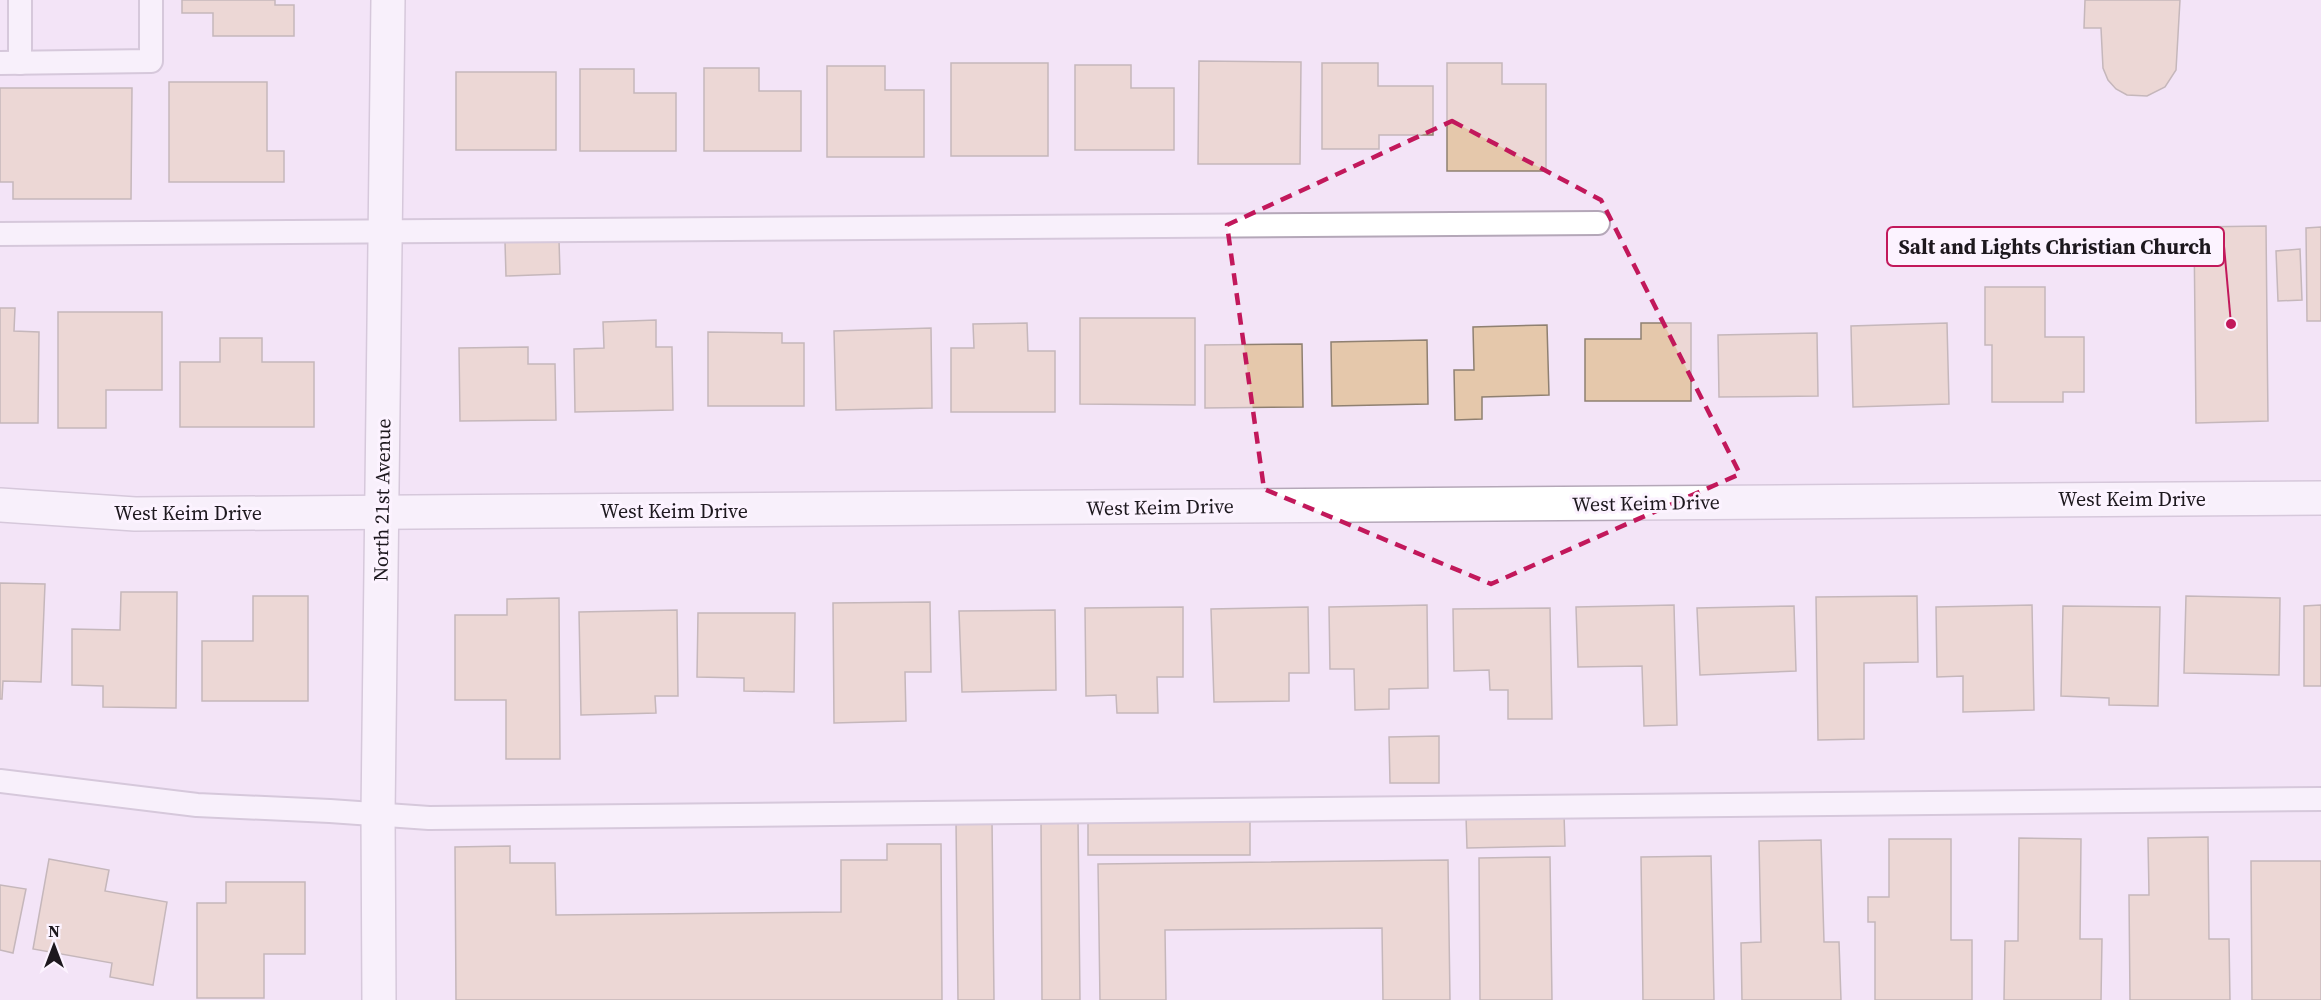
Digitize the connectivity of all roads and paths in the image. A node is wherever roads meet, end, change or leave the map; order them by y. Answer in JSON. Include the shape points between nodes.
{"nodes":[{"id":1,"x":20,"y":0,"type":"edge"},
{"id":2,"x":151,"y":0,"type":"edge"},
{"id":3,"x":388,"y":0,"type":"edge"},
{"id":4,"x":10,"y":63,"type":"edge"},
{"id":5,"x":1598,"y":223,"type":"dead end"},
{"id":6,"x":385,"y":232,"type":"junction"},
{"id":7,"x":0,"y":234,"type":"edge"},
{"id":8,"x":2321,"y":498,"type":"edge"},
{"id":9,"x":0,"y":505,"type":"edge"},
{"id":10,"x":382,"y":512,"type":"junction"},
{"id":11,"x":0,"y":781,"type":"edge"},
{"id":12,"x":2321,"y":799,"type":"edge"},
{"id":13,"x":378,"y":814,"type":"junction"},
{"id":14,"x":379,"y":1000,"type":"edge"}],
"edges":[{"from":1,"to":4,"type":"lane"},
{"from":2,"to":4,"type":"lane","via":[[151,61]]},
{"from":3,"to":6,"type":"street","name":"North 21st Avenue"},
{"from":5,"to":6,"type":"lane"},
{"from":6,"to":7,"type":"lane"},
{"from":6,"to":10,"type":"street","name":"North 21st Avenue"},
{"from":8,"to":10,"type":"street","name":"West Keim Drive"},
{"from":9,"to":10,"type":"street","name":"West Keim Drive","via":[[135,514]]},
{"from":10,"to":13,"type":"street","name":"North 21st Avenue"},
{"from":11,"to":13,"type":"lane","via":[[197,805]]},
{"from":12,"to":13,"type":"lane","via":[[429,819]]},
{"from":13,"to":14,"type":"street","name":"North 21st Avenue"}]}
